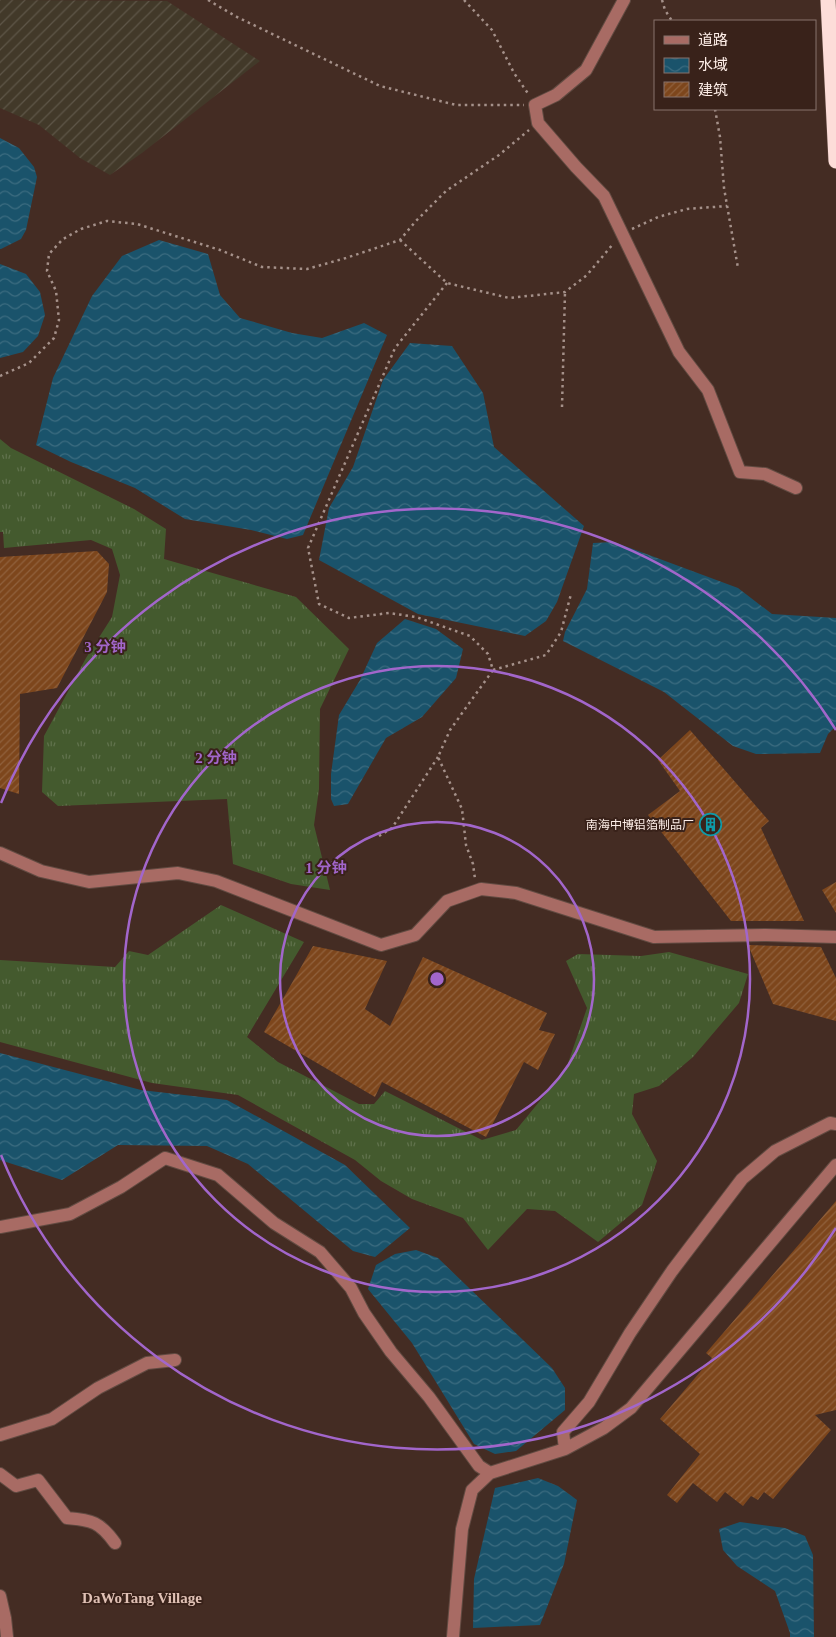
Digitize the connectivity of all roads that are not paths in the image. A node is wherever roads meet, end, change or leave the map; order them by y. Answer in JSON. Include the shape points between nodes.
{"nodes":[{"id":1,"x":624,"y":0,"type":"edge"},
{"id":2,"x":828,"y":0,"type":"edge"},
{"id":3,"x":836,"y":162,"type":"edge"},
{"id":4,"x":796,"y":488,"type":"dead end"},
{"id":5,"x":0,"y":854,"type":"edge"},
{"id":6,"x":836,"y":937,"type":"edge"},
{"id":7,"x":836,"y":1124,"type":"edge"},
{"id":8,"x":836,"y":1165,"type":"edge"},
{"id":9,"x":0,"y":1227,"type":"edge"},
{"id":10,"x":175,"y":1360,"type":"dead end"},
{"id":11,"x":0,"y":1435,"type":"edge"},
{"id":12,"x":565,"y":1450,"type":"junction"},
{"id":13,"x":490,"y":1473,"type":"junction"},
{"id":14,"x":0,"y":1474,"type":"edge"},
{"id":15,"x":115,"y":1543,"type":"dead end"},
{"id":16,"x":0,"y":1596,"type":"edge"},
{"id":17,"x":7,"y":1637,"type":"edge"},
{"id":18,"x":452,"y":1637,"type":"edge"}],
"edges":[{"from":1,"to":4,"type":"street","via":[[586,70],[556,95],[535,105],[538,123],[604,196],[679,352],[708,390],[740,472],[765,474]]},
{"from":2,"to":3,"type":"highway"},
{"from":5,"to":6,"type":"street","via":[[41,870],[89,882],[178,873],[216,881],[381,945],[415,935],[447,901],[481,889],[516,892],[654,937]]},
{"from":7,"to":12,"type":"street","via":[[776,1150],[742,1179],[630,1332],[589,1402],[563,1432]]},
{"from":8,"to":12,"type":"street","via":[[630,1408],[604,1428]]},
{"from":9,"to":13,"type":"street","via":[[70,1214],[121,1187],[165,1158],[218,1175],[274,1223],[320,1252],[351,1288],[391,1352],[429,1397],[479,1466]]},
{"from":10,"to":11,"type":"street","via":[[147,1363],[98,1388],[52,1419]]},
{"from":12,"to":13,"type":"street"},
{"from":13,"to":18,"type":"street","via":[[472,1490],[462,1529]]},
{"from":14,"to":15,"type":"street","via":[[16,1486],[38,1480],[67,1518],[87,1520],[105,1530]]},
{"from":16,"to":17,"type":"street"}]}
